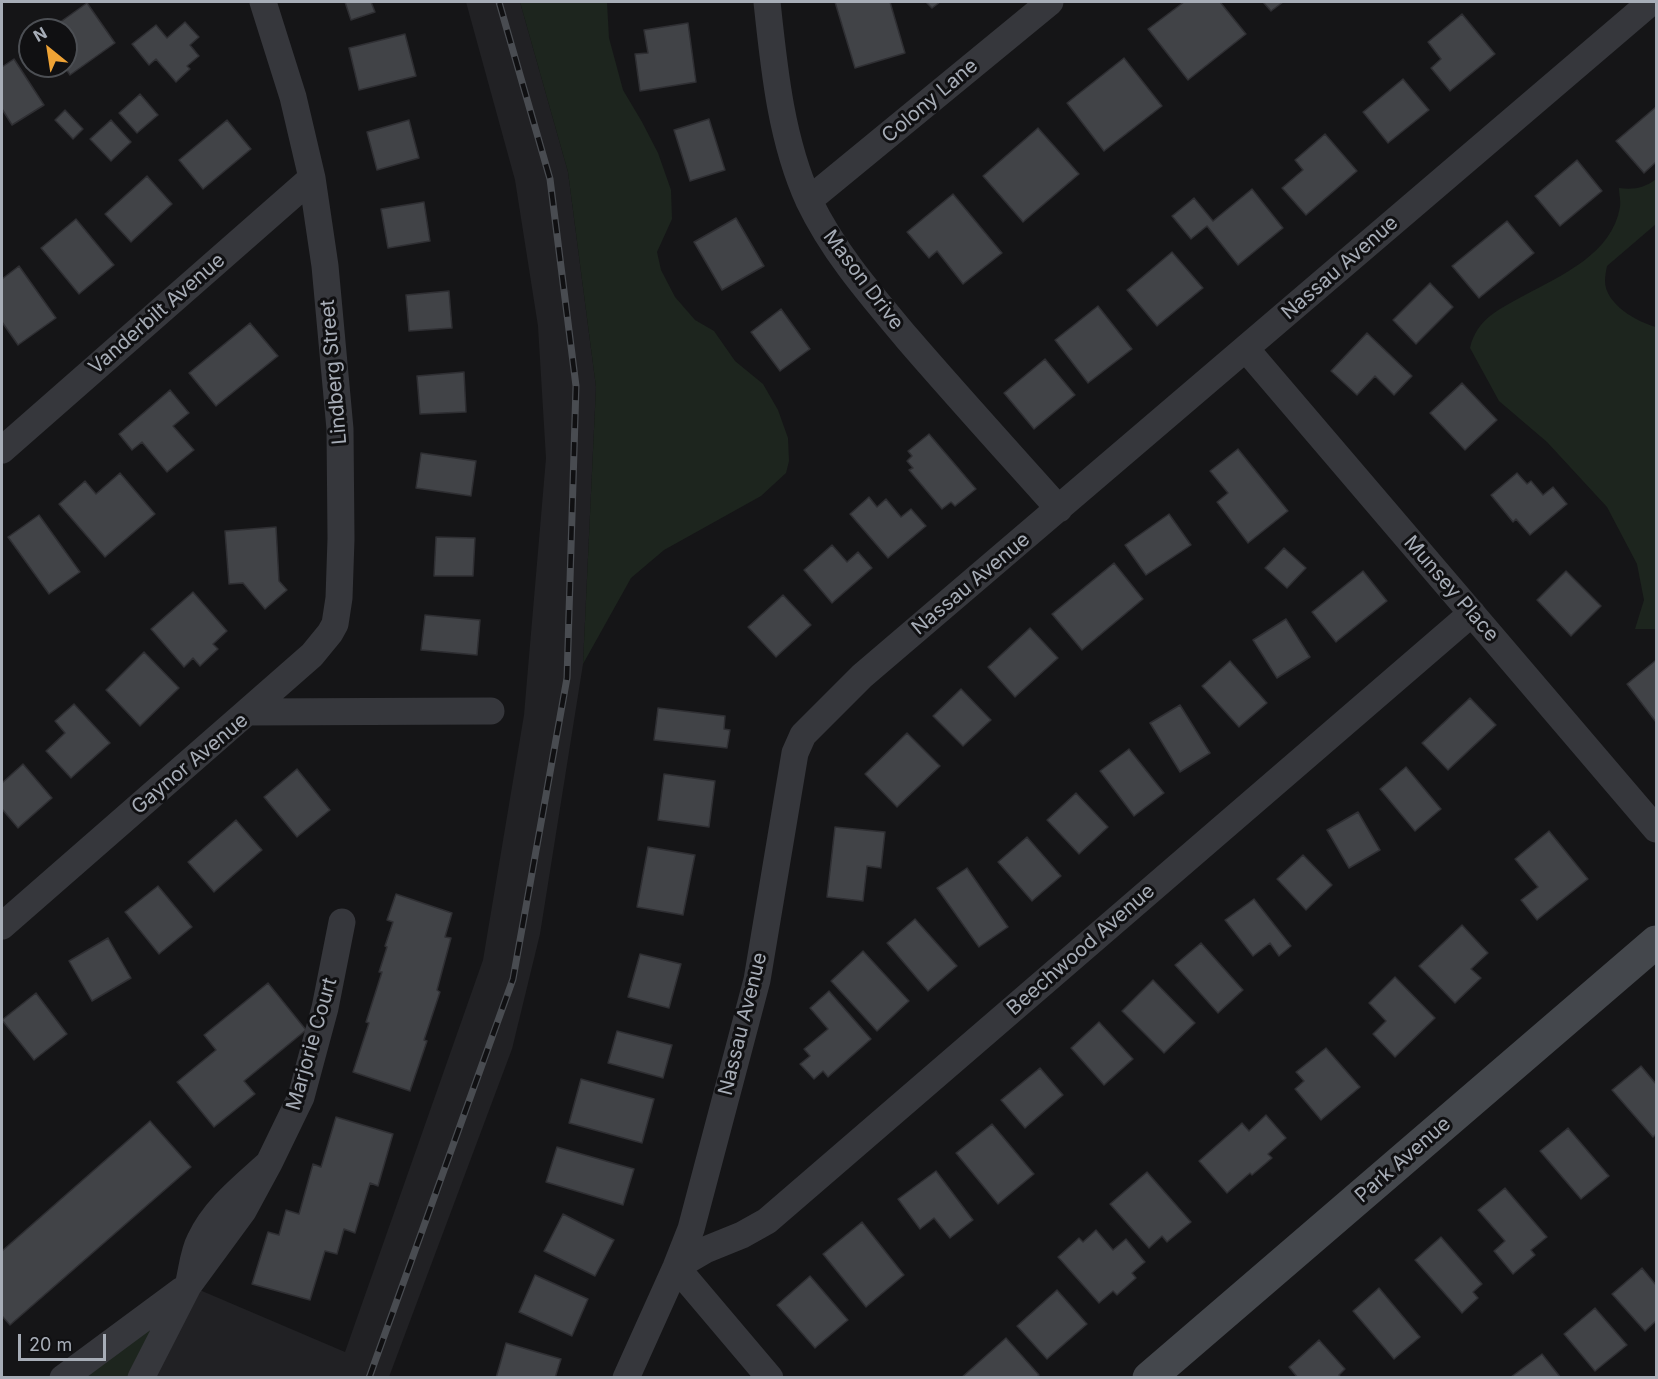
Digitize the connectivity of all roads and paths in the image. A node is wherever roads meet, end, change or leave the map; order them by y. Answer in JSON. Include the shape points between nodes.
{"nodes":[{"id":1,"x":263,"y":2,"type":"edge"},
{"id":2,"x":767,"y":2,"type":"edge"},
{"id":3,"x":1050,"y":2,"type":"edge"},
{"id":4,"x":1651,"y":2,"type":"edge"},
{"id":5,"x":312,"y":178,"type":"junction"},
{"id":6,"x":809,"y":200,"type":"junction"},
{"id":7,"x":1246,"y":349,"type":"junction"},
{"id":8,"x":2,"y":450,"type":"edge"},
{"id":9,"x":1059,"y":509,"type":"junction"},
{"id":10,"x":1472,"y":613,"type":"junction"},
{"id":11,"x":491,"y":711,"type":"dead end"},
{"id":12,"x":247,"y":712,"type":"junction"},
{"id":13,"x":1656,"y":829,"type":"edge"},
{"id":14,"x":342,"y":922,"type":"dead end"},
{"id":15,"x":2,"y":926,"type":"edge"},
{"id":16,"x":1656,"y":942,"type":"edge"},
{"id":17,"x":676,"y":1267,"type":"junction"},
{"id":18,"x":188,"y":1286,"type":"junction"},
{"id":19,"x":63,"y":1377,"type":"edge"},
{"id":20,"x":141,"y":1377,"type":"edge"},
{"id":21,"x":626,"y":1377,"type":"edge"},
{"id":22,"x":770,"y":1377,"type":"edge"},
{"id":23,"x":1149,"y":1377,"type":"edge"}],
"edges":[{"from":1,"to":5,"type":"street","name":"Lindberg Street","via":[[293,97]]},
{"from":2,"to":6,"type":"street","name":"Mason Drive","via":[[785,129]]},
{"from":3,"to":6,"type":"street","name":"Colony Lane"},
{"from":4,"to":7,"type":"street","name":"Nassau Avenue"},
{"from":5,"to":8,"type":"street","name":"Vanderbilt Avenue"},
{"from":5,"to":12,"type":"street","name":"Lindberg Street","via":[[325,266],[340,429],[339,598],[335,624],[322,644]]},
{"from":6,"to":9,"type":"street","name":"Mason Drive","via":[[858,279]]},
{"from":7,"to":9,"type":"street","name":"Nassau Avenue"},
{"from":7,"to":10,"type":"street","name":"Munsey Place"},
{"from":9,"to":17,"type":"street","name":"Nassau Avenue","via":[[862,676],[803,735],[795,753],[757,980],[691,1229]]},
{"from":10,"to":13,"type":"street","name":"Munsey Place"},
{"from":10,"to":17,"type":"street","name":"Beechwood Avenue","via":[[767,1221]]},
{"from":11,"to":12,"type":"street","name":"Gaynor Avenue"},
{"from":12,"to":15,"type":"street","name":"Gaynor Avenue"},
{"from":14,"to":18,"type":"street","name":"Marjorie Court","via":[[325,1008],[301,1097],[243,1211]]},
{"from":16,"to":23,"type":"street","name":"Park Avenue"},
{"from":17,"to":21,"type":"street","name":"Nassau Avenue"},
{"from":17,"to":22,"type":"street"},
{"from":18,"to":19,"type":"street"},
{"from":18,"to":20,"type":"street"}]}
